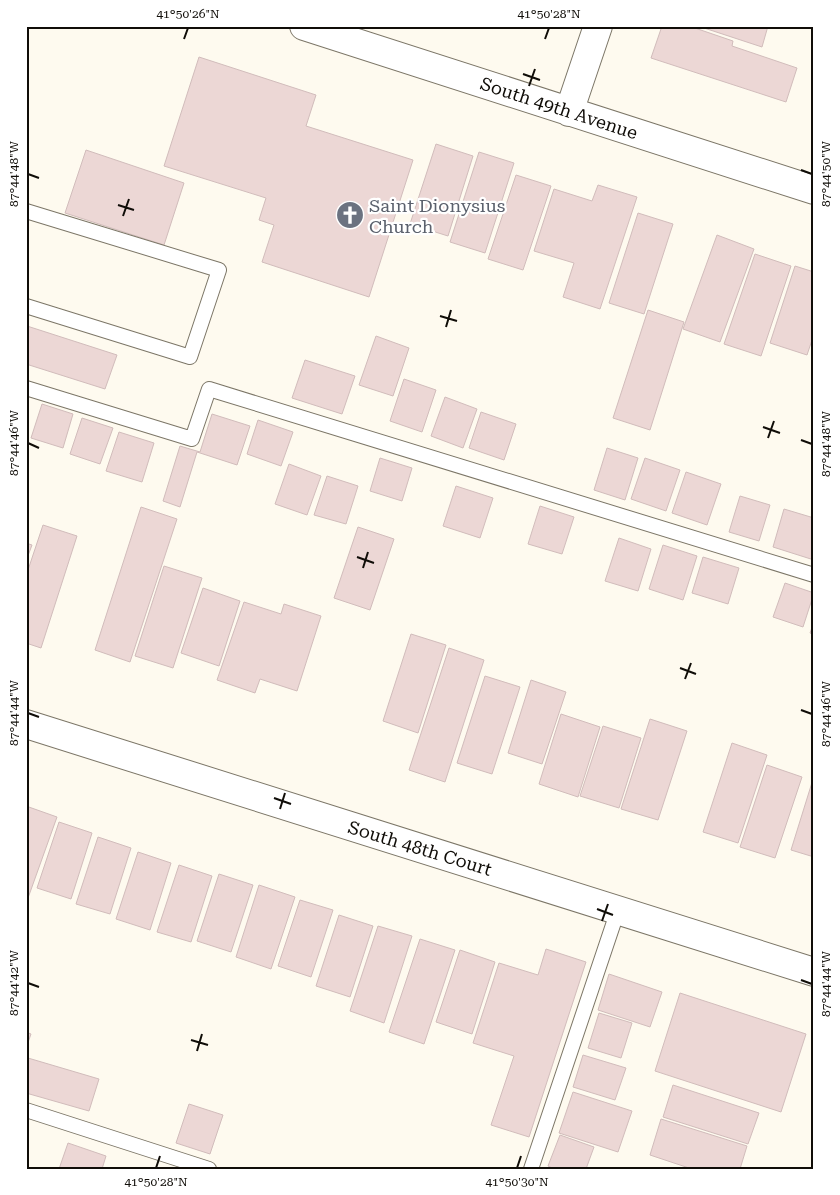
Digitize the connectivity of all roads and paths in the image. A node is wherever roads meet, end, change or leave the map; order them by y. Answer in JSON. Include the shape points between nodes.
{"nodes":[{"id":1,"x":598,"y":26,"type":"edge"},
{"id":2,"x":309,"y":27,"type":"edge"},
{"id":3,"x":569,"y":112,"type":"junction"},
{"id":4,"x":814,"y":190,"type":"edge"},
{"id":5,"x":26,"y":210,"type":"edge"},
{"id":6,"x":26,"y":306,"type":"edge"},
{"id":7,"x":26,"y":388,"type":"edge"},
{"id":8,"x":814,"y":575,"type":"edge"},
{"id":9,"x":26,"y":724,"type":"edge"},
{"id":10,"x":618,"y":910,"type":"junction"},
{"id":11,"x":814,"y":972,"type":"edge"},
{"id":12,"x":26,"y":1110,"type":"edge"},
{"id":13,"x":209,"y":1169,"type":"edge"},
{"id":14,"x":531,"y":1169,"type":"edge"}],
"edges":[{"from":1,"to":3,"type":"street"},
{"from":2,"to":3,"type":"street","name":"South 49th Avenue"},
{"from":3,"to":4,"type":"street","name":"South 49th Avenue"},
{"from":5,"to":6,"type":"lane","via":[[219,270],[190,357]]},
{"from":7,"to":8,"type":"lane","via":[[192,439],[209,389]]},
{"from":9,"to":10,"type":"street","name":"South 48th Court"},
{"from":10,"to":11,"type":"street","name":"South 48th Court"},
{"from":10,"to":14,"type":"lane"},
{"from":12,"to":13,"type":"lane"}]}
